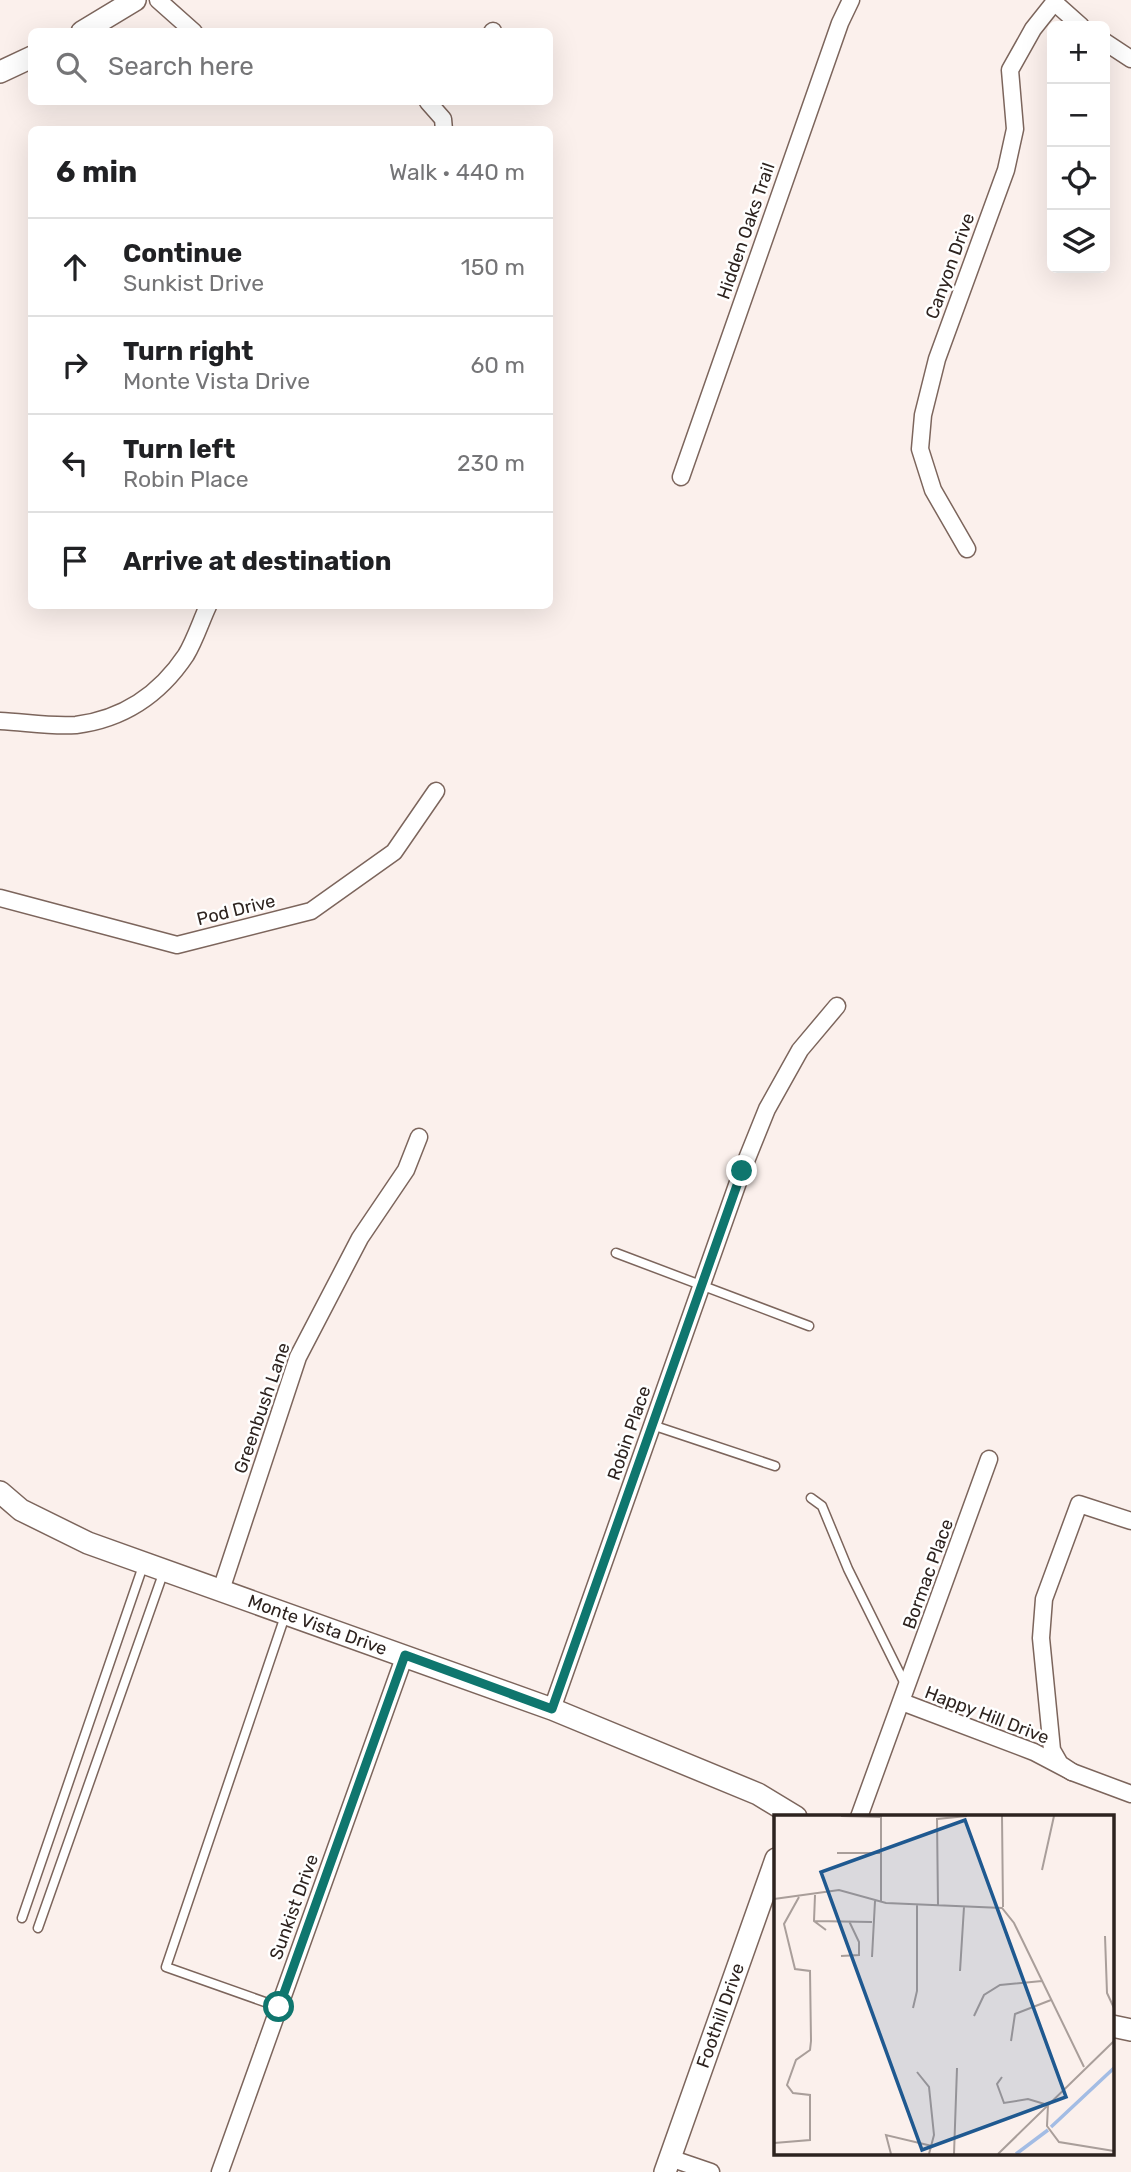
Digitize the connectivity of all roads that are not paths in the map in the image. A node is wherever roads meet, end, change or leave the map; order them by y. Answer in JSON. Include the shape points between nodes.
{"nodes":[{"id":1,"x":135,"y":0,"type":"edge"},
{"id":2,"x":158,"y":0,"type":"edge"},
{"id":3,"x":851,"y":0,"type":"edge"},
{"id":4,"x":1055,"y":1,"type":"edge"},
{"id":5,"x":1076,"y":21,"type":"edge"},
{"id":6,"x":89,"y":28,"type":"edge"},
{"id":7,"x":190,"y":28,"type":"edge"},
{"id":8,"x":1110,"y":45,"type":"edge"},
{"id":9,"x":28,"y":59,"type":"edge"},
{"id":10,"x":1131,"y":60,"type":"edge"},
{"id":11,"x":0,"y":72,"type":"edge"},
{"id":12,"x":431,"y":105,"type":"edge"},
{"id":13,"x":444,"y":126,"type":"edge"},
{"id":14,"x":681,"y":477,"type":"dead end"},
{"id":15,"x":967,"y":549,"type":"dead end"},
{"id":16,"x":207,"y":609,"type":"edge"},
{"id":17,"x":0,"y":721,"type":"edge"},
{"id":18,"x":436,"y":791,"type":"dead end"},
{"id":19,"x":0,"y":898,"type":"edge"},
{"id":20,"x":836,"y":1006,"type":"dead end"},
{"id":21,"x":419,"y":1138,"type":"dead end"},
{"id":22,"x":616,"y":1253,"type":"dead end"},
{"id":23,"x":701,"y":1286,"type":"junction"},
{"id":24,"x":809,"y":1326,"type":"dead end"},
{"id":25,"x":652,"y":1424,"type":"junction"},
{"id":26,"x":989,"y":1459,"type":"dead end"},
{"id":27,"x":775,"y":1466,"type":"dead end"},
{"id":28,"x":0,"y":1492,"type":"edge"},
{"id":29,"x":811,"y":1498,"type":"dead end"},
{"id":30,"x":1131,"y":1521,"type":"edge"},
{"id":31,"x":144,"y":1562,"type":"junction"},
{"id":32,"x":165,"y":1569,"type":"junction"},
{"id":33,"x":221,"y":1590,"type":"junction"},
{"id":34,"x":286,"y":1613,"type":"junction"},
{"id":35,"x":405,"y":1655,"type":"junction"},
{"id":36,"x":905,"y":1696,"type":"junction"},
{"id":37,"x":552,"y":1709,"type":"junction"},
{"id":38,"x":1072,"y":1772,"type":"junction"},
{"id":39,"x":1131,"y":1794,"type":"edge"},
{"id":40,"x":792,"y":1815,"type":"edge"},
{"id":41,"x":860,"y":1815,"type":"edge"},
{"id":42,"x":774,"y":1865,"type":"edge"},
{"id":43,"x":22,"y":1918,"type":"dead end"},
{"id":44,"x":38,"y":1928,"type":"dead end"},
{"id":45,"x":279,"y":2007,"type":"junction"},
{"id":46,"x":668,"y":2165,"type":"edge"},
{"id":47,"x":220,"y":2172,"type":"edge"},
{"id":48,"x":711,"y":2172,"type":"edge"}],
"edges":[{"from":1,"to":6,"type":"main road"},
{"from":2,"to":7,"type":"street"},
{"from":3,"to":14,"type":"street","name":"Hidden Oaks Trail"},
{"from":4,"to":5,"type":"street"},
{"from":4,"to":15,"type":"street","name":"Canyon Drive","via":[[1010,70],[1015,129],[1006,170],[937,359],[923,415],[920,449],[933,490]]},
{"from":8,"to":10,"type":"street"},
{"from":9,"to":11,"type":"main road"},
{"from":12,"to":13,"type":"street"},
{"from":16,"to":17,"type":"street","via":[[187,653],[145,700],[106,719],[74,725]]},
{"from":18,"to":19,"type":"street","name":"Pod Drive","via":[[394,852],[311,911],[177,945]]},
{"from":20,"to":23,"type":"street","name":"Robin Place","via":[[800,1050],[767,1109]]},
{"from":21,"to":33,"type":"street","name":"Greenbush Lane","via":[[406,1170],[360,1238],[298,1357]]},
{"from":22,"to":23,"type":"lane"},
{"from":23,"to":24,"type":"lane"},
{"from":23,"to":25,"type":"street","name":"Robin Place"},
{"from":25,"to":27,"type":"lane"},
{"from":25,"to":37,"type":"street","name":"Robin Place"},
{"from":26,"to":36,"type":"street","name":"Bormac Place"},
{"from":28,"to":31,"type":"main road","name":"Monte Vista Drive","via":[[21,1510]]},
{"from":29,"to":36,"type":"lane","via":[[822,1506]]},
{"from":30,"to":38,"type":"street","via":[[1079,1504],[1044,1599],[1041,1638],[1052,1750]]},
{"from":31,"to":32,"type":"main road","name":"Monte Vista Drive"},
{"from":31,"to":43,"type":"lane"},
{"from":32,"to":33,"type":"main road","name":"Monte Vista Drive"},
{"from":32,"to":44,"type":"lane"},
{"from":33,"to":34,"type":"main road","name":"Monte Vista Drive"},
{"from":34,"to":35,"type":"main road","name":"Monte Vista Drive"},
{"from":34,"to":45,"type":"lane","via":[[166,1967]]},
{"from":35,"to":37,"type":"main road","name":"Monte Vista Drive"},
{"from":35,"to":45,"type":"street","name":"Sunkist Drive"},
{"from":36,"to":38,"type":"street","name":"Happy Hill Drive"},
{"from":36,"to":41,"type":"street","name":"Happy Hill Drive"},
{"from":37,"to":40,"type":"main road","name":"Monte Vista Drive","via":[[758,1794]]},
{"from":38,"to":39,"type":"street","name":"Happy Hill Drive"},
{"from":42,"to":46,"type":"main road","name":"Foothill Drive"},
{"from":45,"to":47,"type":"street","name":"Sunkist Drive"},
{"from":46,"to":48,"type":"street"}]}
